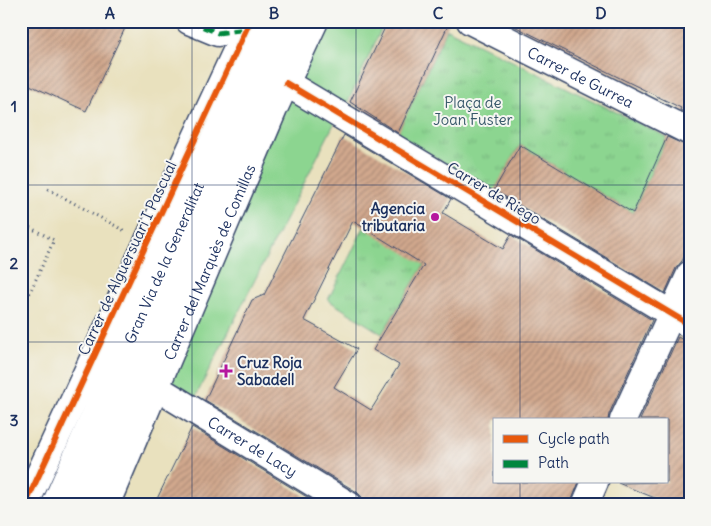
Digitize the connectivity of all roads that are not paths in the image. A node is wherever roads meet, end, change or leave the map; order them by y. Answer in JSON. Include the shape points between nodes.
{"nodes":[{"id":1,"x":189,"y":21,"type":"edge"},
{"id":2,"x":292,"y":21,"type":"edge"},
{"id":3,"x":315,"y":21,"type":"edge"},
{"id":4,"x":470,"y":21,"type":"edge"},
{"id":5,"x":257,"y":27,"type":"edge"},
{"id":6,"x":233,"y":59,"type":"joint"},
{"id":7,"x":286,"y":83,"type":"junction"},
{"id":8,"x":690,"y":132,"type":"edge"},
{"id":9,"x":690,"y":274,"type":"edge"},
{"id":10,"x":681,"y":320,"type":"edge"},
{"id":11,"x":157,"y":388,"type":"junction"},
{"id":12,"x":625,"y":418,"type":"edge"},
{"id":13,"x":594,"y":484,"type":"edge"},
{"id":14,"x":25,"y":505,"type":"edge"},
{"id":15,"x":56,"y":505,"type":"edge"},
{"id":16,"x":82,"y":505,"type":"edge"},
{"id":17,"x":106,"y":505,"type":"edge"},
{"id":18,"x":349,"y":505,"type":"edge"},
{"id":19,"x":585,"y":505,"type":"edge"}],
"edges":[{"from":1,"to":5,"type":"street","via":[[218,33]]},
{"from":2,"to":16,"type":"street","name":"Gran Via de la Generalitat"},
{"from":3,"to":7,"type":"street","name":"Carrer del Marquès de Comillas"},
{"from":4,"to":8,"type":"street","name":"Carrer de Gurrea"},
{"from":5,"to":6,"type":"street"},
{"from":5,"to":15,"type":"street","name":"Gran Via de la Generalitat"},
{"from":6,"to":14,"type":"street","name":"Carrer de Alguersuari I Pascual"},
{"from":7,"to":10,"type":"street","name":"Carrer de Riego"},
{"from":7,"to":11,"type":"street","name":"Carrer del Marquès de Comillas"},
{"from":9,"to":10,"type":"street"},
{"from":10,"to":12,"type":"street"},
{"from":11,"to":17,"type":"street","name":"Carrer del Marquès de Comillas"},
{"from":11,"to":18,"type":"street","name":"Carrer de Lacy"},
{"from":13,"to":19,"type":"street"}]}
